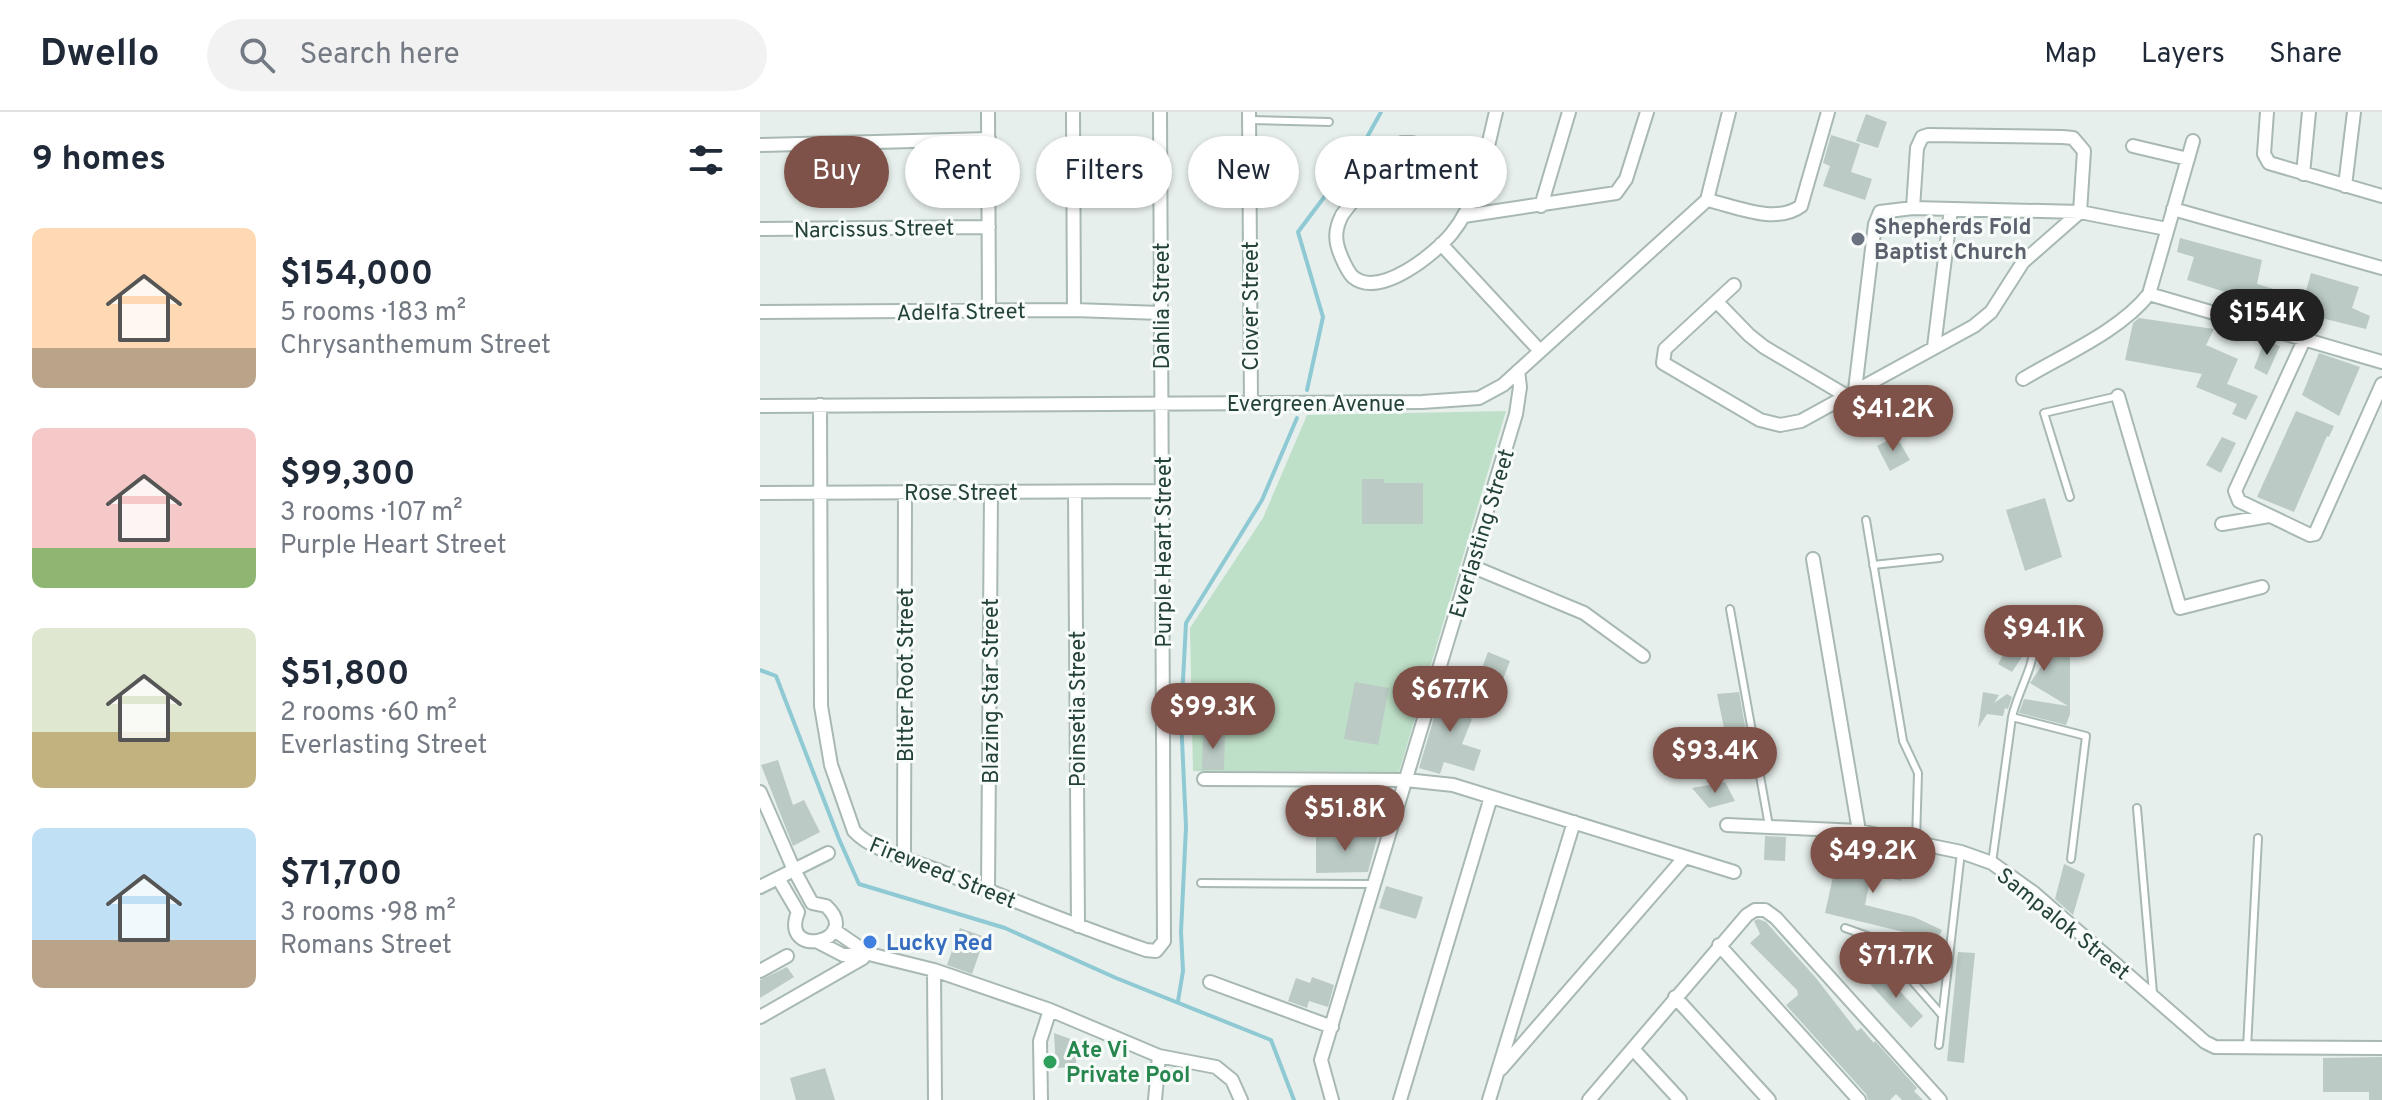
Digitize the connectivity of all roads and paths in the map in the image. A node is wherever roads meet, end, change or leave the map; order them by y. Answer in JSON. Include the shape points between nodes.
{"nodes":[{"id":1,"x":988,"y":112,"type":"edge"},
{"id":2,"x":1073,"y":112,"type":"edge"},
{"id":3,"x":1160,"y":112,"type":"edge"},
{"id":4,"x":1496,"y":112,"type":"edge"},
{"id":5,"x":1569,"y":112,"type":"edge"},
{"id":6,"x":1647,"y":112,"type":"edge"},
{"id":7,"x":1729,"y":112,"type":"edge"},
{"id":8,"x":1828,"y":112,"type":"edge"},
{"id":9,"x":2267,"y":112,"type":"edge"},
{"id":10,"x":2309,"y":112,"type":"edge"},
{"id":11,"x":2354,"y":112,"type":"edge"},
{"id":12,"x":1249,"y":116,"type":"edge"},
{"id":13,"x":1329,"y":122,"type":"dead end"},
{"id":14,"x":989,"y":136,"type":"edge"},
{"id":15,"x":1490,"y":136,"type":"edge"},
{"id":16,"x":905,"y":141,"type":"edge"},
{"id":17,"x":2193,"y":141,"type":"dead end"},
{"id":18,"x":760,"y":145,"type":"edge"},
{"id":19,"x":2133,"y":146,"type":"dead end"},
{"id":20,"x":2188,"y":159,"type":"junction"},
{"id":21,"x":2303,"y":174,"type":"junction"},
{"id":22,"x":2345,"y":186,"type":"junction"},
{"id":23,"x":2382,"y":196,"type":"edge"},
{"id":24,"x":1707,"y":200,"type":"junction"},
{"id":25,"x":1541,"y":206,"type":"junction"},
{"id":26,"x":989,"y":208,"type":"edge"},
{"id":27,"x":1347,"y":208,"type":"edge"},
{"id":28,"x":1467,"y":208,"type":"edge"},
{"id":29,"x":1913,"y":208,"type":"junction"},
{"id":30,"x":1951,"y":209,"type":"junction"},
{"id":31,"x":2173,"y":209,"type":"junction"},
{"id":32,"x":2080,"y":212,"type":"junction"},
{"id":33,"x":1464,"y":216,"type":"junction"},
{"id":34,"x":989,"y":227,"type":"junction"},
{"id":35,"x":760,"y":229,"type":"edge"},
{"id":36,"x":2167,"y":229,"type":"junction"},
{"id":37,"x":1441,"y":244,"type":"junction"},
{"id":38,"x":2382,"y":268,"type":"edge"},
{"id":39,"x":1734,"y":285,"type":"dead end"},
{"id":40,"x":2149,"y":294,"type":"junction"},
{"id":41,"x":1717,"y":302,"type":"junction"},
{"id":42,"x":989,"y":310,"type":"junction"},
{"id":43,"x":1074,"y":310,"type":"junction"},
{"id":44,"x":760,"y":312,"type":"edge"},
{"id":45,"x":1161,"y":313,"type":"junction"},
{"id":46,"x":2304,"y":340,"type":"junction"},
{"id":47,"x":1934,"y":347,"type":"junction"},
{"id":48,"x":1540,"y":351,"type":"junction"},
{"id":49,"x":2382,"y":362,"type":"edge"},
{"id":50,"x":1518,"y":371,"type":"junction"},
{"id":51,"x":2023,"y":379,"type":"dead end"},
{"id":52,"x":2382,"y":384,"type":"edge"},
{"id":53,"x":1850,"y":392,"type":"junction"},
{"id":54,"x":2118,"y":396,"type":"joint"},
{"id":55,"x":1251,"y":403,"type":"junction"},
{"id":56,"x":1162,"y":404,"type":"junction"},
{"id":57,"x":820,"y":405,"type":"junction"},
{"id":58,"x":760,"y":406,"type":"edge"},
{"id":59,"x":1162,"y":491,"type":"junction"},
{"id":60,"x":991,"y":492,"type":"junction"},
{"id":61,"x":1075,"y":492,"type":"junction"},
{"id":62,"x":760,"y":493,"type":"edge"},
{"id":63,"x":820,"y":493,"type":"junction"},
{"id":64,"x":905,"y":493,"type":"junction"},
{"id":65,"x":2070,"y":497,"type":"dead end"},
{"id":66,"x":2269,"y":516,"type":"junction"},
{"id":67,"x":1866,"y":520,"type":"dead end"},
{"id":68,"x":2222,"y":524,"type":"dead end"},
{"id":69,"x":1939,"y":558,"type":"dead end"},
{"id":70,"x":1813,"y":559,"type":"dead end"},
{"id":71,"x":1873,"y":565,"type":"junction"},
{"id":72,"x":1471,"y":566,"type":"junction"},
{"id":73,"x":2262,"y":587,"type":"dead end"},
{"id":74,"x":1730,"y":609,"type":"dead end"},
{"id":75,"x":2035,"y":642,"type":"dead end"},
{"id":76,"x":1643,"y":656,"type":"dead end"},
{"id":77,"x":2012,"y":717,"type":"junction"},
{"id":78,"x":1204,"y":779,"type":"dead end"},
{"id":79,"x":1406,"y":780,"type":"junction"},
{"id":80,"x":760,"y":792,"type":"edge"},
{"id":81,"x":1491,"y":797,"type":"junction"},
{"id":82,"x":763,"y":807,"type":"edge"},
{"id":83,"x":2137,"y":808,"type":"dead end"},
{"id":84,"x":1574,"y":822,"type":"junction"},
{"id":85,"x":1727,"y":825,"type":"dead end"},
{"id":86,"x":1769,"y":826,"type":"junction"},
{"id":87,"x":1859,"y":831,"type":"junction"},
{"id":88,"x":2258,"y":838,"type":"dead end"},
{"id":89,"x":1916,"y":842,"type":"junction"},
{"id":90,"x":1961,"y":852,"type":"junction"},
{"id":91,"x":828,"y":853,"type":"dead end"},
{"id":92,"x":904,"y":857,"type":"junction"},
{"id":93,"x":1685,"y":857,"type":"junction"},
{"id":94,"x":2071,"y":859,"type":"dead end"},
{"id":95,"x":1992,"y":863,"type":"junction"},
{"id":96,"x":794,"y":870,"type":"junction"},
{"id":97,"x":1734,"y":872,"type":"dead end"},
{"id":98,"x":778,"y":878,"type":"junction"},
{"id":99,"x":1201,"y":883,"type":"dead end"},
{"id":100,"x":1376,"y":884,"type":"junction"},
{"id":101,"x":760,"y":887,"type":"edge"},
{"id":102,"x":988,"y":891,"type":"junction"},
{"id":103,"x":1078,"y":926,"type":"junction"},
{"id":104,"x":1845,"y":928,"type":"dead end"},
{"id":105,"x":834,"y":930,"type":"junction"},
{"id":106,"x":1164,"y":941,"type":"joint"},
{"id":107,"x":1878,"y":941,"type":"junction"},
{"id":108,"x":818,"y":942,"type":"junction"},
{"id":109,"x":1719,"y":945,"type":"junction"},
{"id":110,"x":869,"y":954,"type":"junction"},
{"id":111,"x":787,"y":956,"type":"dead end"},
{"id":112,"x":1947,"y":964,"type":"junction"},
{"id":113,"x":934,"y":970,"type":"junction"},
{"id":114,"x":760,"y":971,"type":"edge"},
{"id":115,"x":1210,"y":982,"type":"dead end"},
{"id":116,"x":1675,"y":997,"type":"junction"},
{"id":117,"x":2153,"y":997,"type":"junction"},
{"id":118,"x":1050,"y":1010,"type":"junction"},
{"id":119,"x":1941,"y":1014,"type":"junction"},
{"id":120,"x":760,"y":1017,"type":"edge"},
{"id":121,"x":1332,"y":1027,"type":"junction"},
{"id":122,"x":1939,"y":1045,"type":"dead end"},
{"id":123,"x":2247,"y":1048,"type":"junction"},
{"id":124,"x":2382,"y":1048,"type":"edge"},
{"id":125,"x":1633,"y":1049,"type":"junction"},
{"id":126,"x":1159,"y":1056,"type":"junction"},
{"id":127,"x":1497,"y":1074,"type":"junction"},
{"id":128,"x":1595,"y":1098,"type":"edge"},
{"id":129,"x":935,"y":1100,"type":"edge"},
{"id":130,"x":1041,"y":1100,"type":"edge"},
{"id":131,"x":1155,"y":1100,"type":"edge"},
{"id":132,"x":1241,"y":1100,"type":"edge"},
{"id":133,"x":1332,"y":1100,"type":"edge"},
{"id":134,"x":1400,"y":1100,"type":"edge"},
{"id":135,"x":1489,"y":1100,"type":"edge"},
{"id":136,"x":1680,"y":1100,"type":"edge"},
{"id":137,"x":1769,"y":1100,"type":"edge"},
{"id":138,"x":1859,"y":1100,"type":"edge"},
{"id":139,"x":1940,"y":1100,"type":"edge"}],
"edges":[{"from":1,"to":14,"type":"street"},
{"from":2,"to":43,"type":"street"},
{"from":3,"to":45,"type":"street","name":"Dahlia Street"},
{"from":4,"to":15,"type":"street"},
{"from":5,"to":25,"type":"street"},
{"from":6,"to":25,"type":"street","via":[[1623,187],[1616,193]]},
{"from":7,"to":24,"type":"street"},
{"from":8,"to":24,"type":"street","via":[[1801,206],[1773,215]]},
{"from":9,"to":21,"type":"street","via":[[2265,160]]},
{"from":10,"to":21,"type":"street"},
{"from":11,"to":22,"type":"street"},
{"from":12,"to":13,"type":"lane"},
{"from":12,"to":55,"type":"street","name":"Clover Street"},
{"from":16,"to":18,"type":"street"},
{"from":17,"to":20,"type":"street"},
{"from":19,"to":20,"type":"street"},
{"from":20,"to":31,"type":"street"},
{"from":21,"to":22,"type":"street"},
{"from":22,"to":23,"type":"street"},
{"from":24,"to":48,"type":"street","name":"Evergreen Avenue"},
{"from":25,"to":33,"type":"street"},
{"from":26,"to":34,"type":"street"},
{"from":27,"to":37,"type":"street","via":[[1336,226],[1338,250],[1352,276],[1362,282],[1394,278]]},
{"from":28,"to":33,"type":"street"},
{"from":29,"to":30,"type":"street"},
{"from":29,"to":32,"type":"street","via":[[1922,137],[2047,136],[2073,138],[2084,151]]},
{"from":29,"to":53,"type":"street","via":[[1886,209],[1876,218]]},
{"from":30,"to":32,"type":"street"},
{"from":30,"to":47,"type":"street"},
{"from":31,"to":36,"type":"street"},
{"from":31,"to":38,"type":"street"},
{"from":32,"to":36,"type":"street"},
{"from":32,"to":47,"type":"street","via":[[2023,262],[1983,320]]},
{"from":33,"to":37,"type":"street"},
{"from":34,"to":35,"type":"street","name":"Narcissus Street"},
{"from":34,"to":42,"type":"street"},
{"from":36,"to":40,"type":"street"},
{"from":37,"to":48,"type":"street"},
{"from":39,"to":41,"type":"street"},
{"from":40,"to":46,"type":"street"},
{"from":40,"to":51,"type":"street","via":[[2119,322]]},
{"from":41,"to":53,"type":"street","via":[[1764,347]]},
{"from":41,"to":53,"type":"street","via":[[1665,349],[1666,365],[1760,420],[1780,425],[1801,421]]},
{"from":42,"to":43,"type":"street","name":"Adelfa Street"},
{"from":42,"to":44,"type":"street","name":"Adelfa Street"},
{"from":43,"to":45,"type":"street","name":"Adelfa Street"},
{"from":45,"to":56,"type":"street","name":"Dahlia Street"},
{"from":46,"to":49,"type":"street"},
{"from":46,"to":66,"type":"street","via":[[2235,491],[2239,501]]},
{"from":47,"to":53,"type":"street"},
{"from":48,"to":50,"type":"street","name":"Evergreen Avenue"},
{"from":50,"to":55,"type":"street","name":"Evergreen Avenue","via":[[1490,393],[1465,401]]},
{"from":50,"to":72,"type":"street","name":"Everlasting Street","via":[[1516,414]]},
{"from":52,"to":66,"type":"street","via":[[2318,529],[2310,535]]},
{"from":54,"to":65,"type":"lane","via":[[2044,413]]},
{"from":54,"to":73,"type":"street","via":[[2180,608]]},
{"from":55,"to":56,"type":"street","name":"Evergreen Avenue"},
{"from":56,"to":57,"type":"street","name":"Evergreen Avenue"},
{"from":56,"to":59,"type":"street","name":"Purple Heart Street"},
{"from":57,"to":58,"type":"street","name":"Evergreen Avenue"},
{"from":57,"to":63,"type":"street","name":"Fireweed Street"},
{"from":59,"to":61,"type":"street","name":"Rose Street"},
{"from":59,"to":106,"type":"street","name":"Purple Heart Street"},
{"from":60,"to":61,"type":"street","name":"Rose Street"},
{"from":60,"to":64,"type":"street","name":"Rose Street"},
{"from":60,"to":102,"type":"street","name":"Blazing Star Street"},
{"from":61,"to":103,"type":"street","name":"Poinsetia Street"},
{"from":62,"to":63,"type":"street","name":"Rose Street"},
{"from":63,"to":64,"type":"street","name":"Rose Street"},
{"from":63,"to":92,"type":"street","name":"Fireweed Street","via":[[821,706],[826,746],[854,831]]},
{"from":64,"to":92,"type":"street","name":"Bitter Root Street"},
{"from":66,"to":68,"type":"street"},
{"from":67,"to":71,"type":"lane"},
{"from":69,"to":71,"type":"lane"},
{"from":70,"to":87,"type":"street"},
{"from":71,"to":89,"type":"lane","via":[[1903,741],[1918,773]]},
{"from":72,"to":76,"type":"street","via":[[1584,613]]},
{"from":72,"to":79,"type":"street","name":"Everlasting Street"},
{"from":74,"to":86,"type":"lane"},
{"from":75,"to":77,"type":"lane"},
{"from":77,"to":94,"type":"lane","via":[[2086,736]]},
{"from":77,"to":95,"type":"lane"},
{"from":78,"to":79,"type":"street"},
{"from":79,"to":81,"type":"street","via":[[1453,785]]},
{"from":79,"to":100,"type":"street","name":"Everlasting Street"},
{"from":80,"to":82,"type":"street"},
{"from":81,"to":84,"type":"street"},
{"from":81,"to":134,"type":"street"},
{"from":82,"to":96,"type":"street"},
{"from":83,"to":117,"type":"lane"},
{"from":84,"to":93,"type":"street"},
{"from":84,"to":127,"type":"street"},
{"from":85,"to":86,"type":"street","name":"Sampalok Street"},
{"from":86,"to":87,"type":"street","name":"Sampalok Street"},
{"from":87,"to":89,"type":"street","name":"Sampalok Street"},
{"from":88,"to":123,"type":"lane"},
{"from":89,"to":90,"type":"street","name":"Sampalok Street"},
{"from":90,"to":95,"type":"street","name":"Sampalok Street"},
{"from":90,"to":112,"type":"lane"},
{"from":91,"to":96,"type":"street"},
{"from":92,"to":102,"type":"street","name":"Fireweed Street"},
{"from":93,"to":97,"type":"street"},
{"from":93,"to":127,"type":"street"},
{"from":95,"to":117,"type":"street","name":"Sampalok Street"},
{"from":96,"to":98,"type":"street"},
{"from":96,"to":105,"type":"street","via":[[812,903],[831,911]]},
{"from":98,"to":101,"type":"street"},
{"from":98,"to":108,"type":"street","via":[[798,912],[797,931]]},
{"from":99,"to":100,"type":"lane"},
{"from":100,"to":121,"type":"street","name":"Everlasting Street"},
{"from":102,"to":103,"type":"street","name":"Fireweed Street"},
{"from":103,"to":106,"type":"street","name":"Fireweed Street","via":[[1146,950],[1156,951]]},
{"from":104,"to":107,"type":"lane"},
{"from":105,"to":108,"type":"street"},
{"from":105,"to":110,"type":"street"},
{"from":107,"to":112,"type":"lane"},
{"from":107,"to":119,"type":"lane"},
{"from":108,"to":110,"type":"street","via":[[843,955]]},
{"from":109,"to":116,"type":"street"},
{"from":109,"to":138,"type":"street"},
{"from":109,"to":139,"type":"street","via":[[1747,915],[1765,910]]},
{"from":110,"to":113,"type":"street"},
{"from":110,"to":120,"type":"street"},
{"from":111,"to":114,"type":"street"},
{"from":112,"to":119,"type":"lane"},
{"from":113,"to":118,"type":"street"},
{"from":113,"to":129,"type":"street"},
{"from":115,"to":121,"type":"street"},
{"from":116,"to":125,"type":"street"},
{"from":116,"to":137,"type":"street"},
{"from":117,"to":123,"type":"street","name":"Sampalok Street","via":[[2205,1042]]},
{"from":118,"to":126,"type":"street"},
{"from":118,"to":130,"type":"street","via":[[1040,1041]]},
{"from":119,"to":122,"type":"lane"},
{"from":121,"to":133,"type":"street","name":"Everlasting Street","via":[[1321,1060]]},
{"from":123,"to":124,"type":"street","name":"Sampalok Street"},
{"from":125,"to":128,"type":"street"},
{"from":125,"to":136,"type":"street"},
{"from":126,"to":131,"type":"street"},
{"from":126,"to":132,"type":"street","via":[[1216,1067],[1232,1080]]},
{"from":127,"to":135,"type":"street"}]}
